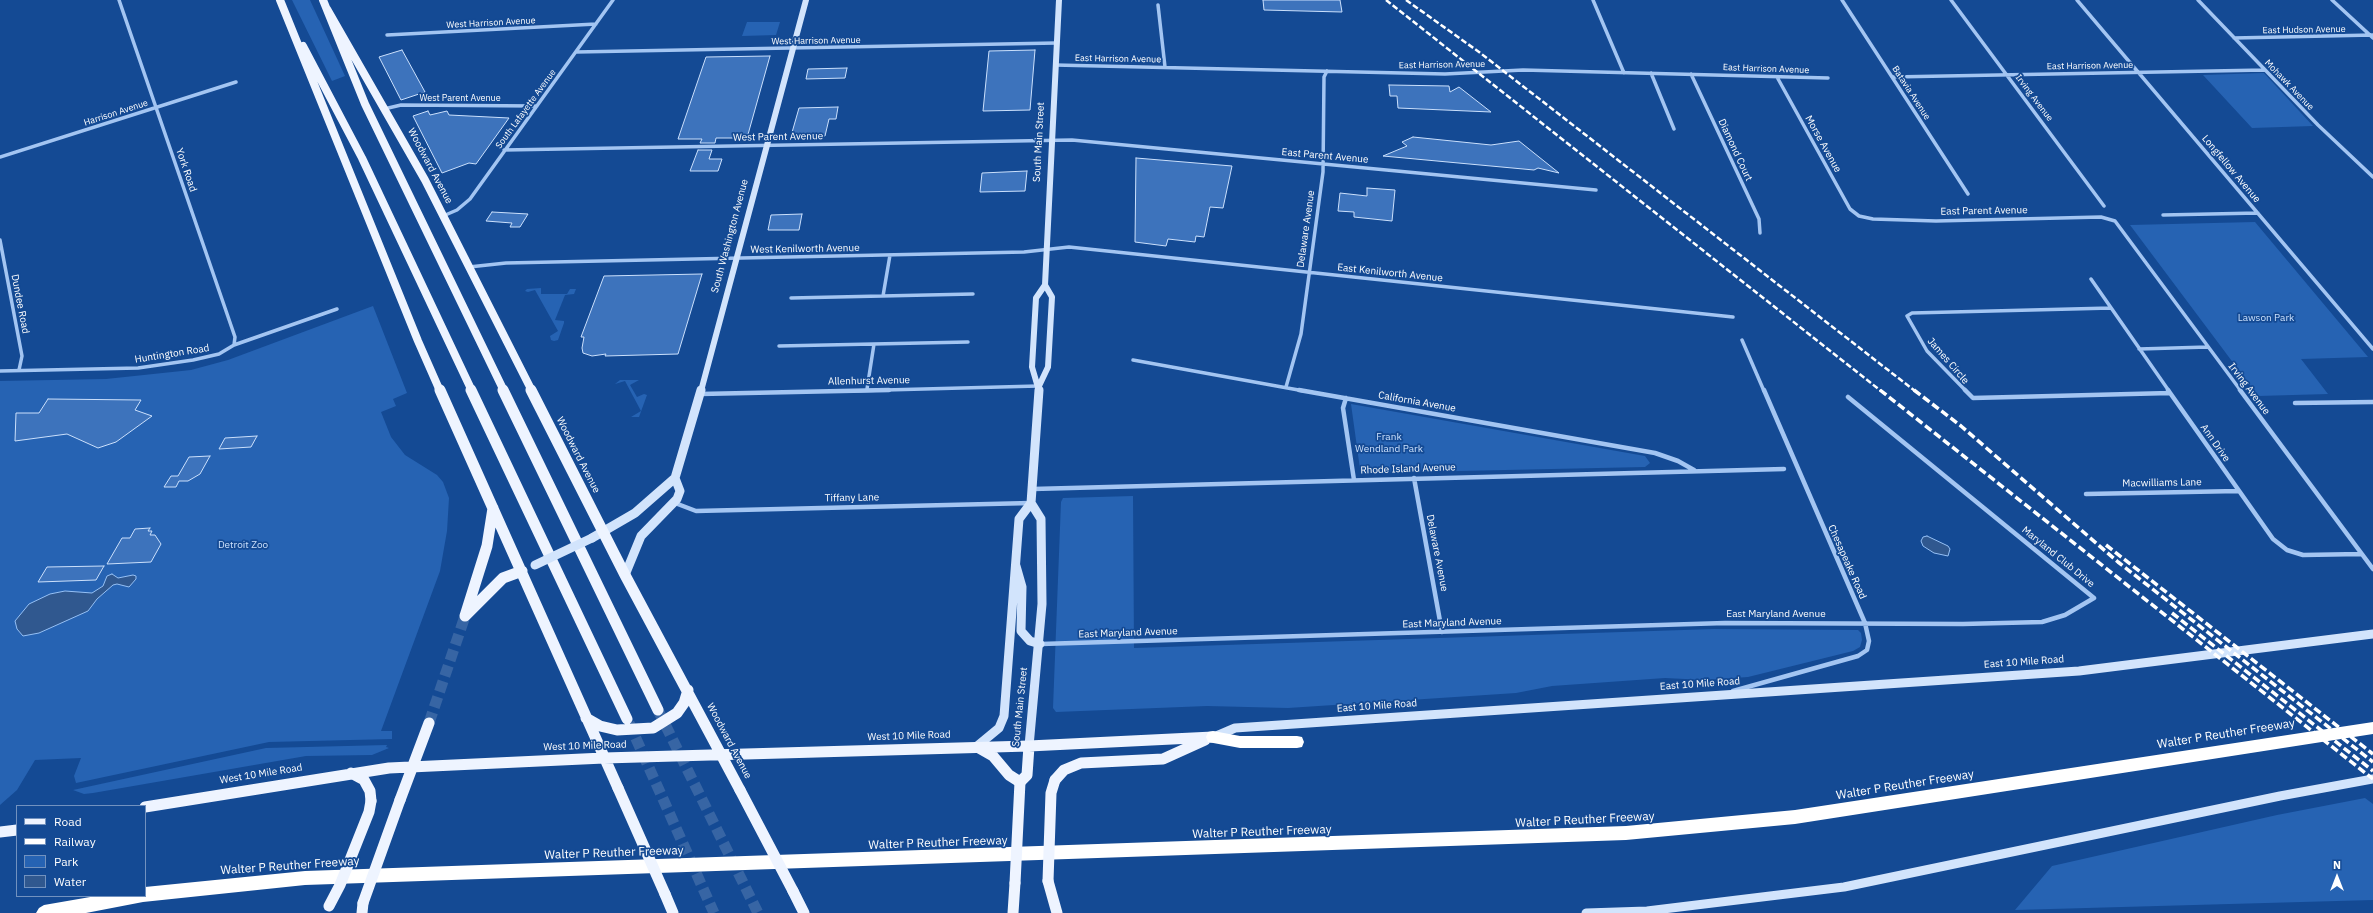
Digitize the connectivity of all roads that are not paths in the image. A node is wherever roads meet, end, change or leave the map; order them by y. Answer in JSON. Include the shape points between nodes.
{"nodes":[{"id":1,"x":119,"y":0,"type":"edge"},
{"id":2,"x":280,"y":0,"type":"edge"},
{"id":3,"x":613,"y":0,"type":"edge"},
{"id":4,"x":806,"y":0,"type":"edge"},
{"id":5,"x":1059,"y":0,"type":"edge"},
{"id":6,"x":1592,"y":0,"type":"edge"},
{"id":7,"x":1842,"y":0,"type":"edge"},
{"id":8,"x":1951,"y":0,"type":"edge"},
{"id":9,"x":2077,"y":0,"type":"edge"},
{"id":10,"x":2198,"y":0,"type":"edge"},
{"id":11,"x":2332,"y":0,"type":"edge"},
{"id":12,"x":325,"y":4,"type":"edge"},
{"id":13,"x":1158,"y":5,"type":"dead end"},
{"id":14,"x":288,"y":18,"type":"junction"},
{"id":15,"x":596,"y":24,"type":"junction"},
{"id":16,"x":387,"y":35,"type":"dead end"},
{"id":17,"x":2371,"y":35,"type":"edge"},
{"id":18,"x":2234,"y":38,"type":"junction"},
{"id":19,"x":2373,"y":38,"type":"edge"},
{"id":20,"x":1056,"y":43,"type":"junction"},
{"id":21,"x":792,"y":48,"type":"junction"},
{"id":22,"x":576,"y":52,"type":"junction"},
{"id":23,"x":1056,"y":65,"type":"junction"},
{"id":24,"x":1164,"y":67,"type":"junction"},
{"id":25,"x":2265,"y":70,"type":"junction"},
{"id":26,"x":1327,"y":71,"type":"junction"},
{"id":27,"x":2138,"y":72,"type":"junction"},
{"id":28,"x":1624,"y":73,"type":"junction"},
{"id":29,"x":1651,"y":73,"type":"junction"},
{"id":30,"x":1691,"y":74,"type":"junction"},
{"id":31,"x":2007,"y":75,"type":"junction"},
{"id":32,"x":1777,"y":77,"type":"junction"},
{"id":33,"x":1828,"y":78,"type":"dead end"},
{"id":34,"x":1892,"y":78,"type":"junction"},
{"id":35,"x":236,"y":82,"type":"dead end"},
{"id":36,"x":537,"y":106,"type":"junction"},
{"id":37,"x":156,"y":108,"type":"junction"},
{"id":38,"x":384,"y":109,"type":"junction"},
{"id":39,"x":1674,"y":129,"type":"dead end"},
{"id":40,"x":1052,"y":140,"type":"junction"},
{"id":41,"x":766,"y":145,"type":"junction"},
{"id":42,"x":504,"y":150,"type":"junction"},
{"id":43,"x":0,"y":157,"type":"edge"},
{"id":44,"x":1324,"y":164,"type":"junction"},
{"id":45,"x":2373,"y":177,"type":"edge"},
{"id":46,"x":1596,"y":190,"type":"dead end"},
{"id":47,"x":1968,"y":194,"type":"dead end"},
{"id":48,"x":2104,"y":206,"type":"dead end"},
{"id":49,"x":2258,"y":213,"type":"junction"},
{"id":50,"x":2163,"y":215,"type":"dead end"},
{"id":51,"x":442,"y":216,"type":"junction"},
{"id":52,"x":1859,"y":216,"type":"joint"},
{"id":53,"x":2111,"y":219,"type":"joint"},
{"id":54,"x":1760,"y":233,"type":"dead end"},
{"id":55,"x":0,"y":240,"type":"edge"},
{"id":56,"x":1046,"y":250,"type":"junction"},
{"id":57,"x":890,"y":255,"type":"junction"},
{"id":58,"x":736,"y":258,"type":"junction"},
{"id":59,"x":468,"y":267,"type":"junction"},
{"id":60,"x":1309,"y":272,"type":"junction"},
{"id":61,"x":2091,"y":279,"type":"dead end"},
{"id":62,"x":1044,"y":285,"type":"junction"},
{"id":63,"x":973,"y":294,"type":"dead end"},
{"id":64,"x":883,"y":296,"type":"junction"},
{"id":65,"x":791,"y":298,"type":"dead end"},
{"id":66,"x":2111,"y":308,"type":"junction"},
{"id":67,"x":337,"y":309,"type":"dead end"},
{"id":68,"x":1733,"y":317,"type":"dead end"},
{"id":69,"x":1742,"y":340,"type":"dead end"},
{"id":70,"x":968,"y":342,"type":"dead end"},
{"id":71,"x":874,"y":344,"type":"junction"},
{"id":72,"x":234,"y":345,"type":"junction"},
{"id":73,"x":779,"y":346,"type":"dead end"},
{"id":74,"x":2208,"y":347,"type":"junction"},
{"id":75,"x":2139,"y":349,"type":"junction"},
{"id":76,"x":2373,"y":349,"type":"edge"},
{"id":77,"x":1133,"y":360,"type":"dead end"},
{"id":78,"x":19,"y":370,"type":"junction"},
{"id":79,"x":0,"y":371,"type":"edge"},
{"id":80,"x":1039,"y":386,"type":"junction"},
{"id":81,"x":1286,"y":387,"type":"junction"},
{"id":82,"x":867,"y":389,"type":"junction"},
{"id":83,"x":2170,"y":393,"type":"junction"},
{"id":84,"x":700,"y":394,"type":"junction"},
{"id":85,"x":1848,"y":397,"type":"dead end"},
{"id":86,"x":1346,"y":398,"type":"junction"},
{"id":87,"x":2373,"y":402,"type":"edge"},
{"id":88,"x":2295,"y":403,"type":"dead end"},
{"id":89,"x":1784,"y":469,"type":"dead end"},
{"id":90,"x":1696,"y":470,"type":"junction"},
{"id":91,"x":675,"y":478,"type":"junction"},
{"id":92,"x":1414,"y":478,"type":"junction"},
{"id":93,"x":1354,"y":480,"type":"junction"},
{"id":94,"x":1033,"y":489,"type":"junction"},
{"id":95,"x":2238,"y":491,"type":"junction"},
{"id":96,"x":2086,"y":494,"type":"dead end"},
{"id":97,"x":675,"y":503,"type":"junction"},
{"id":98,"x":1031,"y":503,"type":"junction"},
{"id":99,"x":493,"y":508,"type":"junction"},
{"id":100,"x":604,"y":533,"type":"junction"},
{"id":101,"x":2361,"y":554,"type":"junction"},
{"id":102,"x":1015,"y":560,"type":"junction"},
{"id":103,"x":2373,"y":569,"type":"edge"},
{"id":104,"x":522,"y":571,"type":"junction"},
{"id":105,"x":625,"y":575,"type":"junction"},
{"id":106,"x":1865,"y":624,"type":"junction"},
{"id":107,"x":1442,"y":632,"type":"junction"},
{"id":108,"x":2373,"y":634,"type":"edge"},
{"id":109,"x":1040,"y":644,"type":"junction"},
{"id":110,"x":688,"y":690,"type":"junction"},
{"id":111,"x":1719,"y":695,"type":"junction"},
{"id":112,"x":658,"y":710,"type":"tunnel mouth"},
{"id":113,"x":586,"y":718,"type":"junction"},
{"id":114,"x":627,"y":720,"type":"tunnel mouth"},
{"id":115,"x":428,"y":723,"type":"tunnel mouth"},
{"id":116,"x":2373,"y":728,"type":"edge"},
{"id":117,"x":1213,"y":737,"type":"junction"},
{"id":118,"x":1297,"y":742,"type":"dead end"},
{"id":119,"x":1029,"y":746,"type":"junction"},
{"id":120,"x":976,"y":747,"type":"junction"},
{"id":121,"x":721,"y":755,"type":"junction"},
{"id":122,"x":604,"y":758,"type":"junction"},
{"id":123,"x":412,"y":767,"type":"junction"},
{"id":124,"x":350,"y":773,"type":"junction"},
{"id":125,"x":2373,"y":779,"type":"edge"},
{"id":126,"x":1020,"y":782,"type":"junction"},
{"id":127,"x":146,"y":807,"type":"edge"},
{"id":128,"x":16,"y":830,"type":"edge"},
{"id":129,"x":0,"y":832,"type":"edge"},
{"id":130,"x":146,"y":895,"type":"edge"},
{"id":131,"x":132,"y":897,"type":"edge"},
{"id":132,"x":363,"y":908,"type":"edge"},
{"id":133,"x":327,"y":910,"type":"edge"},
{"id":134,"x":44,"y":913,"type":"edge"},
{"id":135,"x":673,"y":913,"type":"edge"},
{"id":136,"x":804,"y":913,"type":"edge"},
{"id":137,"x":1013,"y":913,"type":"edge"},
{"id":138,"x":1057,"y":913,"type":"edge"},
{"id":139,"x":1586,"y":913,"type":"edge"}],
"edges":[{"from":1,"to":37,"type":"street","name":"York Road"},
{"from":2,"to":14,"type":"main road"},
{"from":3,"to":15,"type":"street","name":"South Lafayette Avenue"},
{"from":4,"to":21,"type":"main road","name":"South Washington Avenue"},
{"from":5,"to":20,"type":"main road","name":"South Main Street"},
{"from":6,"to":28,"type":"street"},
{"from":7,"to":34,"type":"street","name":"Batavia Avenue"},
{"from":8,"to":31,"type":"street","name":"Irving Avenue"},
{"from":9,"to":27,"type":"street","name":"Longfellow Avenue"},
{"from":10,"to":18,"type":"street","name":"Mohawk Avenue"},
{"from":11,"to":17,"type":"street"},
{"from":12,"to":38,"type":"main road","name":"Woodward Avenue"},
{"from":12,"to":112,"type":"main road","name":"Woodward Avenue","via":[[365,104]]},
{"from":13,"to":24,"type":"street"},
{"from":14,"to":99,"type":"main road","via":[[418,341]]},
{"from":14,"to":114,"type":"main road","via":[[362,158]]},
{"from":15,"to":16,"type":"street","name":"West Harrison Avenue"},
{"from":15,"to":22,"type":"street","name":"South Lafayette Avenue"},
{"from":17,"to":18,"type":"street","name":"East Hudson Avenue"},
{"from":17,"to":19,"type":"street"},
{"from":18,"to":25,"type":"street","name":"Mohawk Avenue"},
{"from":20,"to":21,"type":"street","name":"West Harrison Avenue"},
{"from":20,"to":23,"type":"main road","name":"South Main Street"},
{"from":21,"to":22,"type":"street","name":"West Harrison Avenue"},
{"from":21,"to":41,"type":"main road","name":"South Washington Avenue"},
{"from":22,"to":36,"type":"street","name":"South Lafayette Avenue"},
{"from":23,"to":24,"type":"street","name":"East Harrison Avenue"},
{"from":23,"to":40,"type":"main road","name":"South Main Street"},
{"from":24,"to":26,"type":"street","name":"East Harrison Avenue"},
{"from":25,"to":27,"type":"street","name":"East Harrison Avenue"},
{"from":25,"to":45,"type":"street","name":"Mohawk Avenue"},
{"from":26,"to":28,"type":"street","name":"East Harrison Avenue","via":[[1446,74],[1514,70]]},
{"from":26,"to":44,"type":"street","name":"Delaware Avenue","via":[[1324,77]]},
{"from":27,"to":31,"type":"street","name":"East Harrison Avenue"},
{"from":27,"to":49,"type":"street","name":"Longfellow Avenue"},
{"from":28,"to":29,"type":"street","name":"East Harrison Avenue"},
{"from":29,"to":30,"type":"street","name":"East Harrison Avenue"},
{"from":29,"to":39,"type":"street"},
{"from":30,"to":32,"type":"street","name":"East Harrison Avenue"},
{"from":30,"to":54,"type":"street","name":"Diamond Court","via":[[1759,219]]},
{"from":31,"to":34,"type":"street","name":"East Harrison Avenue"},
{"from":31,"to":48,"type":"street","name":"Irving Avenue"},
{"from":32,"to":33,"type":"street","name":"East Harrison Avenue"},
{"from":32,"to":52,"type":"street","name":"Morse Avenue","via":[[1850,209]]},
{"from":34,"to":47,"type":"street","name":"Batavia Avenue"},
{"from":35,"to":37,"type":"street","name":"Harrison Avenue"},
{"from":36,"to":38,"type":"street","name":"West Parent Avenue","via":[[406,105]]},
{"from":36,"to":42,"type":"street","name":"South Lafayette Avenue"},
{"from":37,"to":43,"type":"street","name":"Harrison Avenue"},
{"from":37,"to":72,"type":"street","name":"York Road","via":[[235,337]]},
{"from":38,"to":51,"type":"main road","name":"Woodward Avenue","via":[[425,180]]},
{"from":40,"to":41,"type":"street","name":"West Parent Avenue"},
{"from":40,"to":44,"type":"street","name":"East Parent Avenue","via":[[1077,140]]},
{"from":40,"to":56,"type":"main road","name":"South Main Street"},
{"from":41,"to":42,"type":"street","name":"West Parent Avenue"},
{"from":41,"to":58,"type":"main road","name":"South Washington Avenue"},
{"from":42,"to":51,"type":"street","name":"South Lafayette Avenue","via":[[470,199],[457,210]]},
{"from":44,"to":46,"type":"street","name":"East Parent Avenue"},
{"from":44,"to":60,"type":"street","name":"Delaware Avenue"},
{"from":49,"to":50,"type":"street"},
{"from":49,"to":76,"type":"street","name":"Longfellow Avenue"},
{"from":51,"to":59,"type":"main road","name":"Woodward Avenue"},
{"from":52,"to":53,"type":"street","name":"East Parent Avenue","via":[[1873,220],[2098,217]]},
{"from":53,"to":74,"type":"street","name":"Irving Avenue"},
{"from":55,"to":78,"type":"street","name":"Dundee Road","via":[[22,356]]},
{"from":56,"to":57,"type":"street","name":"West Kenilworth Avenue"},
{"from":56,"to":60,"type":"street","name":"East Kenilworth Avenue","via":[[1069,247]]},
{"from":56,"to":62,"type":"main road","name":"South Main Street"},
{"from":57,"to":58,"type":"street","name":"West Kenilworth Avenue"},
{"from":57,"to":64,"type":"street"},
{"from":58,"to":59,"type":"street","name":"West Kenilworth Avenue","via":[[506,263]]},
{"from":58,"to":84,"type":"main road","name":"South Washington Avenue"},
{"from":59,"to":100,"type":"main road","name":"Woodward Avenue"},
{"from":60,"to":68,"type":"street","name":"East Kenilworth Avenue"},
{"from":60,"to":81,"type":"street","name":"Delaware Avenue","via":[[1301,334]]},
{"from":61,"to":66,"type":"street","name":"Ann Drive"},
{"from":62,"to":80,"type":"main road","name":"South Main Street","via":[[1036,298],[1032,367]]},
{"from":62,"to":80,"type":"main road","name":"South Main Street","via":[[1052,297],[1048,367]]},
{"from":63,"to":64,"type":"street"},
{"from":64,"to":65,"type":"street"},
{"from":66,"to":75,"type":"street","name":"Ann Drive"},
{"from":66,"to":83,"type":"street","name":"James Circle","via":[[1912,313],[1907,316],[1927,352],[1973,398]]},
{"from":67,"to":72,"type":"street","name":"Huntington Road"},
{"from":69,"to":106,"type":"street","name":"Chesapeake Road"},
{"from":70,"to":71,"type":"street"},
{"from":71,"to":73,"type":"street"},
{"from":71,"to":82,"type":"street"},
{"from":72,"to":78,"type":"street","name":"Huntington Road","via":[[218,354],[163,365],[108,369]]},
{"from":74,"to":75,"type":"street"},
{"from":74,"to":101,"type":"street","name":"Irving Avenue"},
{"from":75,"to":83,"type":"street","name":"Ann Drive"},
{"from":77,"to":81,"type":"street","name":"California Avenue"},
{"from":78,"to":79,"type":"street","name":"Huntington Road"},
{"from":80,"to":82,"type":"street","name":"Allenhurst Avenue"},
{"from":80,"to":94,"type":"main road","name":"South Main Street"},
{"from":81,"to":86,"type":"street","name":"California Avenue"},
{"from":82,"to":84,"type":"street","name":"Allenhurst Avenue"},
{"from":83,"to":95,"type":"street","name":"Ann Drive"},
{"from":84,"to":91,"type":"main road","name":"South Washington Avenue"},
{"from":85,"to":106,"type":"street","name":"Maryland Club Drive","via":[[2094,598],[2065,615],[2042,622]]},
{"from":86,"to":90,"type":"street","name":"California Avenue","via":[[1655,453]]},
{"from":86,"to":93,"type":"street","via":[[1343,408]]},
{"from":87,"to":88,"type":"street"},
{"from":89,"to":90,"type":"street","name":"Rhode Island Avenue"},
{"from":90,"to":92,"type":"street","name":"Rhode Island Avenue"},
{"from":91,"to":97,"type":"main road","name":"South Washington Avenue","via":[[680,491]]},
{"from":91,"to":100,"type":"main road","via":[[635,513]]},
{"from":92,"to":93,"type":"street","name":"Rhode Island Avenue"},
{"from":92,"to":107,"type":"street","name":"Delaware Avenue"},
{"from":93,"to":94,"type":"street","name":"Rhode Island Avenue"},
{"from":94,"to":98,"type":"main road","name":"South Main Street"},
{"from":95,"to":96,"type":"street","name":"Macwilliams Lane"},
{"from":95,"to":101,"type":"street","name":"Ann Drive","via":[[2273,539],[2287,550],[2312,556]]},
{"from":97,"to":98,"type":"street","name":"Tiffany Lane","via":[[696,511]]},
{"from":97,"to":105,"type":"main road","via":[[641,536]]},
{"from":98,"to":102,"type":"main road","name":"South Main Street","via":[[1019,519]]},
{"from":98,"to":109,"type":"main road","name":"South Main Street","via":[[1041,519]]},
{"from":99,"to":104,"type":"main road"},
{"from":99,"to":104,"type":"main road","via":[[485,552],[465,616],[502,578]]},
{"from":100,"to":104,"type":"main road","bridge":true},
{"from":100,"to":105,"type":"main road","name":"Woodward Avenue"},
{"from":101,"to":103,"type":"street","name":"Irving Avenue"},
{"from":102,"to":109,"type":"main road","via":[[1022,587],[1021,631],[1030,641]]},
{"from":102,"to":120,"type":"main road","name":"South Main Street","via":[[1004,716],[999,728]]},
{"from":104,"to":113,"type":"main road"},
{"from":105,"to":110,"type":"main road","name":"Woodward Avenue"},
{"from":106,"to":107,"type":"street","name":"East Maryland Avenue","via":[[1725,623]]},
{"from":106,"to":111,"type":"street","name":"Chesapeake Road","via":[[1869,641],[1864,653]]},
{"from":107,"to":109,"type":"street","name":"East Maryland Avenue"},
{"from":108,"to":111,"type":"main road","name":"East 10 Mile Road","via":[[2078,670]]},
{"from":109,"to":119,"type":"main road","name":"South Main Street"},
{"from":110,"to":113,"type":"main road","via":[[684,703],[677,713],[653,728],[617,730],[600,726]]},
{"from":110,"to":121,"type":"main road","name":"Woodward Avenue"},
{"from":111,"to":117,"type":"main road","name":"East 10 Mile Road","via":[[1235,728]]},
{"from":113,"to":122,"type":"main road"},
{"from":115,"to":123,"type":"main road"},
{"from":116,"to":130,"type":"highway","name":"Walter P Reuther Freeway","via":[[1795,817],[1626,833],[1486,840],[304,878]]},
{"from":117,"to":118,"type":"highway","via":[[1240,742]]},
{"from":117,"to":119,"type":"main road","name":"East 10 Mile Road"},
{"from":117,"to":138,"type":"main road","bridge":true,"via":[[1162,759],[1081,763],[1064,770],[1055,780],[1051,793],[1048,881]]},
{"from":119,"to":120,"type":"main road","name":"West 10 Mile Road"},
{"from":119,"to":126,"type":"main road","name":"South Main Street","via":[[1027,776]]},
{"from":120,"to":121,"type":"main road","name":"West 10 Mile Road"},
{"from":120,"to":126,"type":"main road","via":[[993,756],[1009,775]]},
{"from":121,"to":122,"type":"main road","name":"West 10 Mile Road"},
{"from":121,"to":136,"type":"main road","name":"Woodward Avenue","bridge":true},
{"from":122,"to":123,"type":"main road","name":"West 10 Mile Road"},
{"from":122,"to":135,"type":"main road","bridge":true},
{"from":123,"to":124,"type":"main road","name":"West 10 Mile Road"},
{"from":123,"to":132,"type":"main road","bridge":true},
{"from":124,"to":127,"type":"main road","name":"West 10 Mile Road"},
{"from":124,"to":133,"type":"main road","bridge":true,"via":[[364,780],[370,791],[371,801],[340,885]]},
{"from":125,"to":139,"type":"main road","via":[[1844,887],[1647,911]]},
{"from":126,"to":137,"type":"main road","name":"South Main Street","bridge":true},
{"from":128,"to":129,"type":"main road"},
{"from":131,"to":134,"type":"highway"}]}
